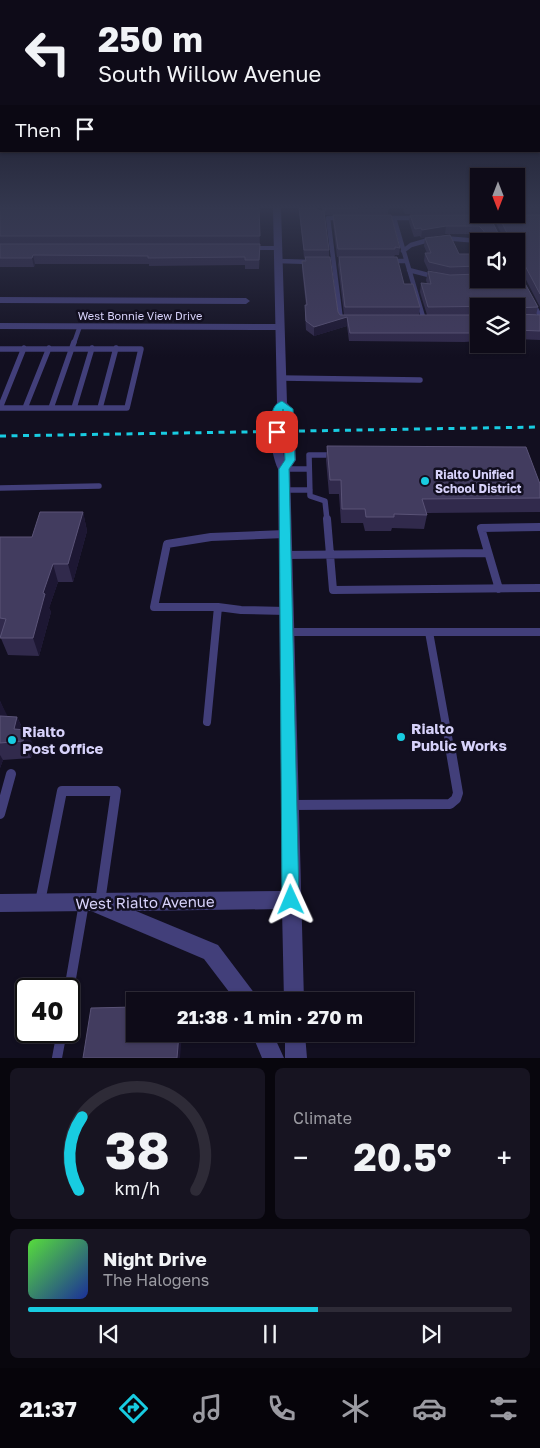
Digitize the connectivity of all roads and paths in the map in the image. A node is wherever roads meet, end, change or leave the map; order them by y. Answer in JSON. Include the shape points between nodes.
{"nodes":[{"id":1,"x":278,"y":257,"type":"edge"},
{"id":2,"x":333,"y":257,"type":"edge"},
{"id":3,"x":405,"y":257,"type":"edge"},
{"id":4,"x":406,"y":261,"type":"junction"},
{"id":5,"x":278,"y":262,"type":"junction"},
{"id":6,"x":317,"y":262,"type":"edge"},
{"id":7,"x":325,"y":262,"type":"edge"},
{"id":8,"x":334,"y":262,"type":"junction"},
{"id":9,"x":343,"y":262,"type":"edge"},
{"id":10,"x":379,"y":262,"type":"edge"},
{"id":11,"x":409,"y":270,"type":"junction"},
{"id":12,"x":440,"y":277,"type":"edge"},
{"id":13,"x":531,"y":299,"type":"edge"},
{"id":14,"x":0,"y":300,"type":"edge"},
{"id":15,"x":246,"y":301,"type":"dead end"},
{"id":16,"x":540,"y":316,"type":"edge"},
{"id":17,"x":350,"y":320,"type":"edge"},
{"id":18,"x":414,"y":320,"type":"edge"},
{"id":19,"x":424,"y":320,"type":"junction"},
{"id":20,"x":433,"y":320,"type":"edge"},
{"id":21,"x":532,"y":320,"type":"edge"},
{"id":22,"x":540,"y":320,"type":"edge"},
{"id":23,"x":0,"y":326,"type":"edge"},
{"id":24,"x":80,"y":326,"type":"junction"},
{"id":25,"x":280,"y":327,"type":"junction"},
{"id":26,"x":24,"y":348,"type":"junction"},
{"id":27,"x":50,"y":348,"type":"junction"},
{"id":28,"x":71,"y":348,"type":"junction"},
{"id":29,"x":92,"y":348,"type":"junction"},
{"id":30,"x":116,"y":348,"type":"junction"},
{"id":31,"x":0,"y":349,"type":"edge"},
{"id":32,"x":281,"y":378,"type":"junction"},
{"id":33,"x":420,"y":380,"type":"dead end"},
{"id":34,"x":0,"y":408,"type":"edge"},
{"id":35,"x":25,"y":408,"type":"junction"},
{"id":36,"x":51,"y":408,"type":"junction"},
{"id":37,"x":74,"y":408,"type":"junction"},
{"id":38,"x":100,"y":408,"type":"junction"},
{"id":39,"x":347,"y":455,"type":"edge"},
{"id":40,"x":284,"y":469,"type":"junction"},
{"id":41,"x":309,"y":469,"type":"junction"},
{"id":42,"x":99,"y":486,"type":"dead end"},
{"id":43,"x":0,"y":488,"type":"edge"},
{"id":44,"x":284,"y":490,"type":"junction"},
{"id":45,"x":310,"y":490,"type":"junction"},
{"id":46,"x":540,"y":527,"type":"edge"},
{"id":47,"x":285,"y":534,"type":"junction"},
{"id":48,"x":488,"y":552,"type":"junction"},
{"id":49,"x":330,"y":554,"type":"junction"},
{"id":50,"x":285,"y":555,"type":"junction"},
{"id":51,"x":540,"y":588,"type":"edge"},
{"id":52,"x":498,"y":589,"type":"junction"},
{"id":53,"x":218,"y":607,"type":"junction"},
{"id":54,"x":286,"y":611,"type":"junction"},
{"id":55,"x":286,"y":632,"type":"junction"},
{"id":56,"x":429,"y":632,"type":"junction"},
{"id":57,"x":540,"y":632,"type":"edge"},
{"id":58,"x":207,"y":722,"type":"dead end"},
{"id":59,"x":11,"y":774,"type":"dead end"},
{"id":60,"x":289,"y":805,"type":"junction"},
{"id":61,"x":0,"y":814,"type":"edge"},
{"id":62,"x":291,"y":900,"type":"junction"},
{"id":63,"x":92,"y":902,"type":"junction"},
{"id":64,"x":0,"y":903,"type":"edge"},
{"id":65,"x":40,"y":903,"type":"junction"},
{"id":66,"x":72,"y":978,"type":"edge"},
{"id":67,"x":241,"y":992,"type":"edge"},
{"id":68,"x":294,"y":992,"type":"edge"},
{"id":69,"x":266,"y":1042,"type":"edge"},
{"id":70,"x":295,"y":1042,"type":"edge"},
{"id":71,"x":60,"y":1043,"type":"edge"},
{"id":72,"x":58,"y":1058,"type":"edge"},
{"id":73,"x":273,"y":1058,"type":"edge"},
{"id":74,"x":296,"y":1058,"type":"edge"}],
"edges":[{"from":1,"to":5,"type":"street"},
{"from":2,"to":8,"type":"lane"},
{"from":3,"to":4,"type":"lane"},
{"from":4,"to":10,"type":"lane"},
{"from":4,"to":11,"type":"lane"},
{"from":5,"to":6,"type":"lane"},
{"from":5,"to":25,"type":"street"},
{"from":7,"to":8,"type":"lane"},
{"from":8,"to":9,"type":"lane"},
{"from":8,"to":17,"type":"lane","via":[[341,320]]},
{"from":11,"to":12,"type":"lane"},
{"from":11,"to":19,"type":"lane"},
{"from":13,"to":16,"type":"lane"},
{"from":14,"to":15,"type":"street"},
{"from":18,"to":19,"type":"lane"},
{"from":19,"to":20,"type":"lane"},
{"from":21,"to":22,"type":"lane"},
{"from":23,"to":24,"type":"street","name":"West Bonnie View Drive"},
{"from":24,"to":25,"type":"street","name":"West Bonnie View Drive"},
{"from":24,"to":28,"type":"lane"},
{"from":25,"to":32,"type":"street"},
{"from":26,"to":27,"type":"lane"},
{"from":26,"to":31,"type":"lane"},
{"from":26,"to":34,"type":"lane"},
{"from":27,"to":28,"type":"lane"},
{"from":27,"to":35,"type":"lane"},
{"from":28,"to":29,"type":"lane"},
{"from":28,"to":36,"type":"lane"},
{"from":29,"to":30,"type":"lane"},
{"from":29,"to":37,"type":"lane"},
{"from":30,"to":38,"type":"lane"},
{"from":30,"to":38,"type":"lane","via":[[141,349],[127,408]]},
{"from":32,"to":33,"type":"lane"},
{"from":32,"to":40,"type":"street","via":[[282,404],[277,409],[277,432],[278,460]]},
{"from":34,"to":35,"type":"lane"},
{"from":35,"to":36,"type":"lane"},
{"from":36,"to":37,"type":"lane"},
{"from":37,"to":38,"type":"lane"},
{"from":39,"to":41,"type":"lane","via":[[309,455]]},
{"from":40,"to":41,"type":"lane"},
{"from":40,"to":44,"type":"street"},
{"from":41,"to":45,"type":"lane"},
{"from":42,"to":43,"type":"lane"},
{"from":44,"to":45,"type":"lane"},
{"from":44,"to":47,"type":"street"},
{"from":45,"to":49,"type":"lane","via":[[310,496],[325,501]]},
{"from":46,"to":48,"type":"lane","via":[[481,528]]},
{"from":47,"to":50,"type":"street"},
{"from":47,"to":53,"type":"lane","via":[[211,537],[167,544],[154,607]]},
{"from":48,"to":49,"type":"lane"},
{"from":48,"to":52,"type":"lane"},
{"from":49,"to":50,"type":"lane"},
{"from":49,"to":52,"type":"lane","via":[[333,590]]},
{"from":50,"to":54,"type":"street"},
{"from":51,"to":52,"type":"lane"},
{"from":53,"to":54,"type":"lane"},
{"from":53,"to":58,"type":"lane"},
{"from":54,"to":55,"type":"street"},
{"from":55,"to":56,"type":"lane"},
{"from":55,"to":60,"type":"street"},
{"from":56,"to":57,"type":"lane"},
{"from":56,"to":60,"type":"lane","via":[[458,793],[456,799],[450,804]]},
{"from":59,"to":61,"type":"lane"},
{"from":60,"to":62,"type":"street"},
{"from":62,"to":63,"type":"street","name":"West Rialto Avenue"},
{"from":62,"to":68,"type":"street"},
{"from":63,"to":65,"type":"street","name":"West Rialto Avenue"},
{"from":63,"to":65,"type":"lane","via":[[116,791],[62,791]]},
{"from":63,"to":66,"type":"lane"},
{"from":63,"to":67,"type":"street","via":[[210,952]]},
{"from":64,"to":65,"type":"street","name":"West Rialto Avenue"},
{"from":69,"to":73,"type":"street"},
{"from":70,"to":74,"type":"street"},
{"from":71,"to":72,"type":"lane"}]}
